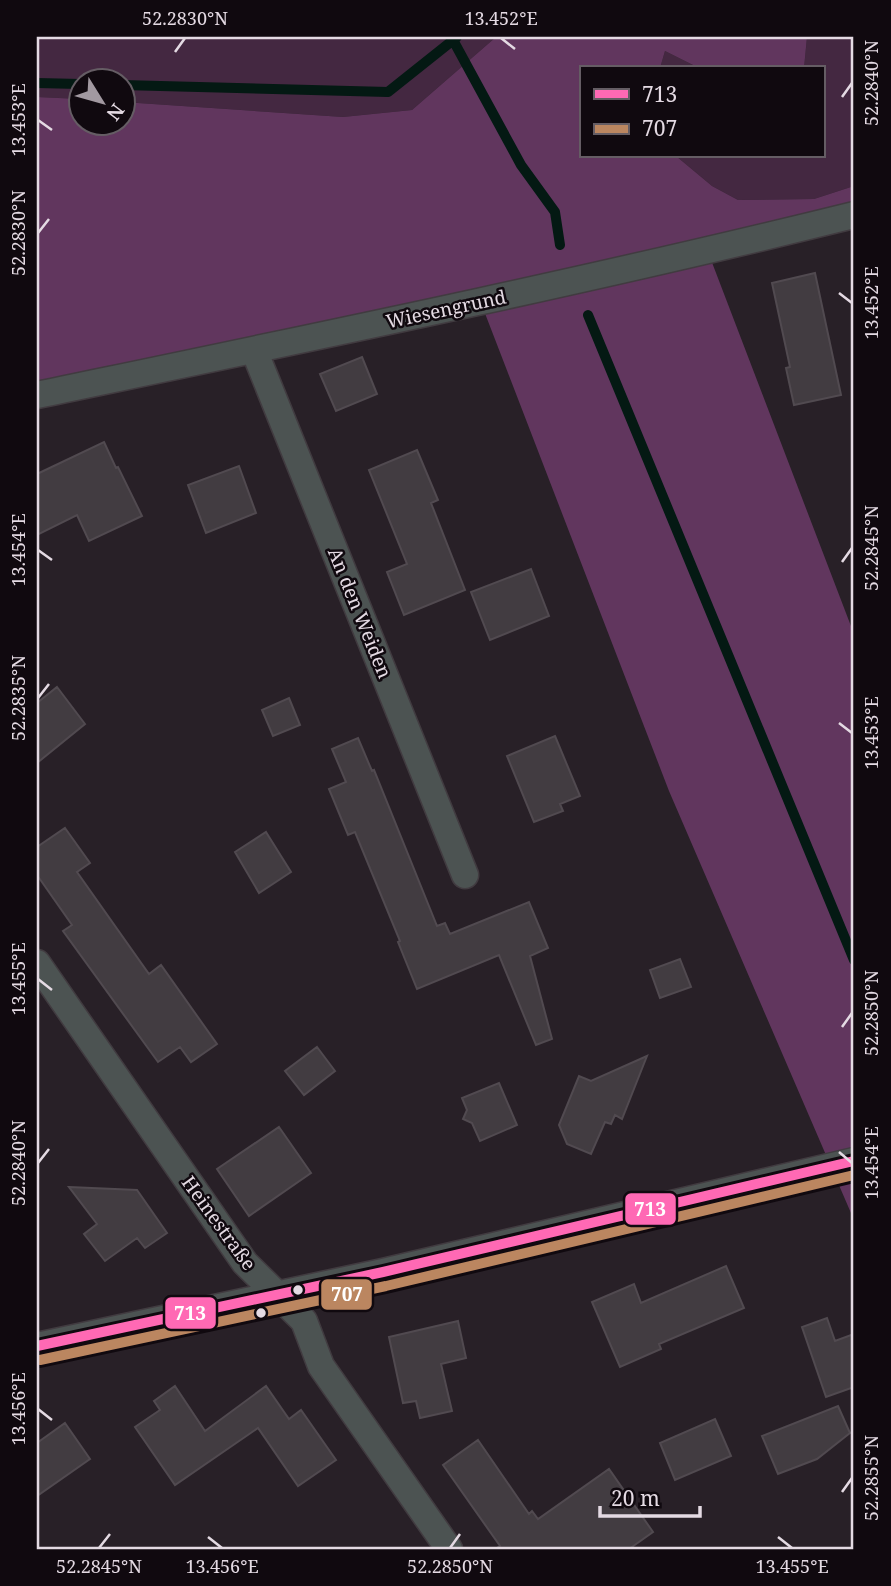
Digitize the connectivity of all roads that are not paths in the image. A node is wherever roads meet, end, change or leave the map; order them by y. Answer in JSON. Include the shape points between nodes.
{"nodes":[{"id":1,"x":854,"y":215,"type":"edge"},
{"id":2,"x":254,"y":350,"type":"junction"},
{"id":3,"x":37,"y":395,"type":"edge"},
{"id":4,"x":465,"y":875,"type":"dead end"},
{"id":5,"x":37,"y":963,"type":"edge"},
{"id":6,"x":854,"y":1161,"type":"edge"},
{"id":7,"x":278,"y":1295,"type":"junction"},
{"id":8,"x":37,"y":1346,"type":"edge"},
{"id":9,"x":449,"y":1549,"type":"edge"}],
"edges":[{"from":1,"to":2,"type":"street","name":"Wiesengrund","via":[[494,300]]},
{"from":2,"to":3,"type":"street","name":"Wiesengrund"},
{"from":2,"to":4,"type":"street","name":"An den Weiden"},
{"from":5,"to":7,"type":"street","name":"Heinestraße","via":[[245,1263]]},
{"from":6,"to":7,"type":"street"},
{"from":7,"to":8,"type":"street"},
{"from":7,"to":9,"type":"street","name":"Heinestraße","via":[[304,1321],[321,1366]]}]}
